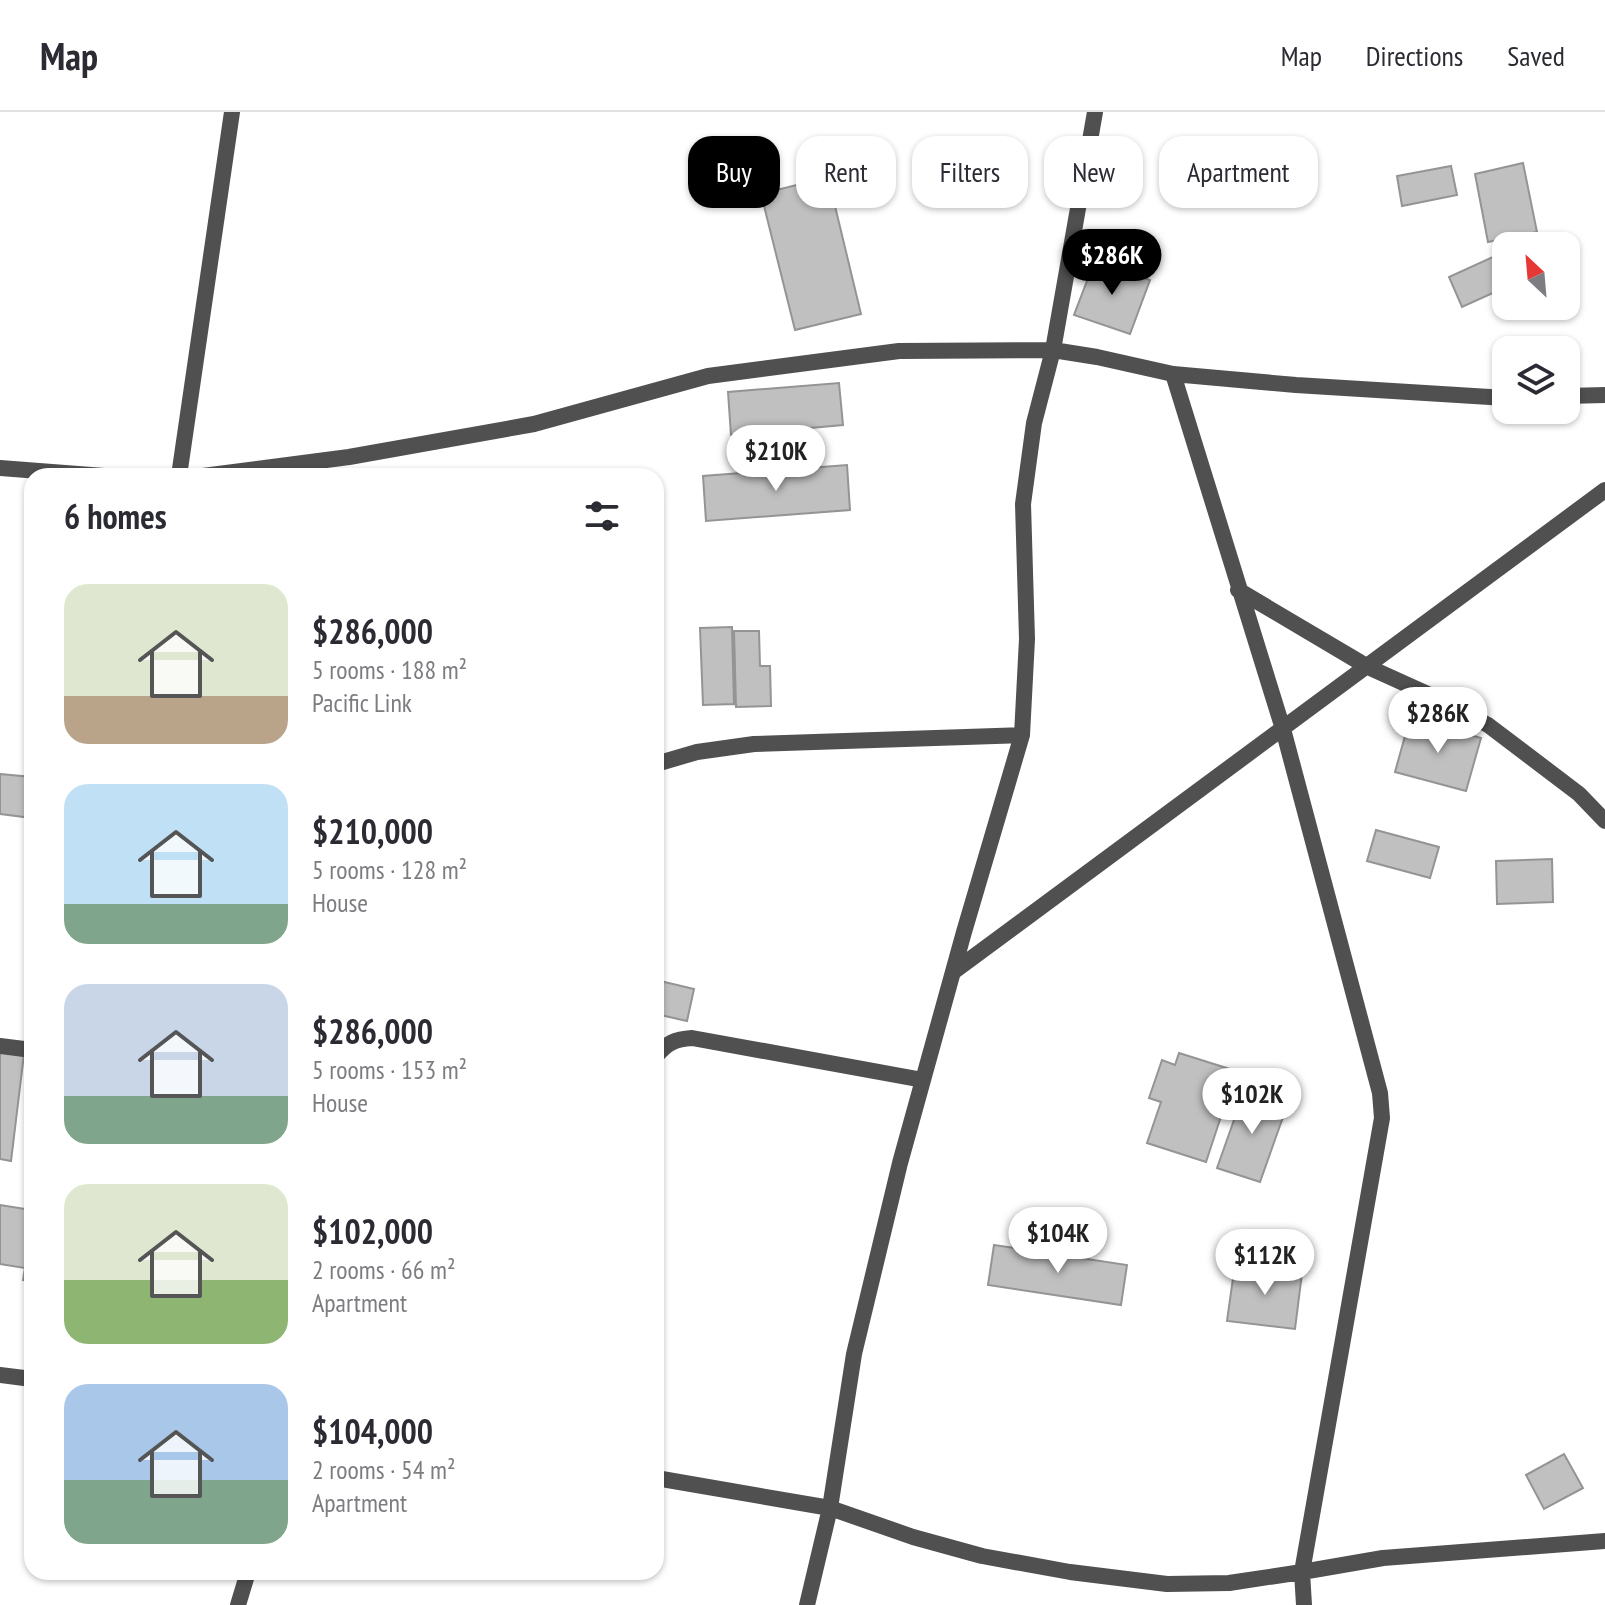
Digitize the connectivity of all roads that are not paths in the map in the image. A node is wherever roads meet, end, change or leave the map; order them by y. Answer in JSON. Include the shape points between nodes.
{"nodes":[{"id":1,"x":232,"y":112,"type":"edge"},
{"id":2,"x":1095,"y":112,"type":"edge"},
{"id":3,"x":1053,"y":350,"type":"junction"},
{"id":4,"x":1173,"y":374,"type":"junction"},
{"id":5,"x":1605,"y":395,"type":"edge"},
{"id":6,"x":1580,"y":396,"type":"edge"},
{"id":7,"x":1492,"y":397,"type":"edge"},
{"id":8,"x":0,"y":468,"type":"edge"},
{"id":9,"x":180,"y":468,"type":"edge"},
{"id":10,"x":275,"y":468,"type":"edge"},
{"id":11,"x":24,"y":470,"type":"edge"},
{"id":12,"x":1605,"y":490,"type":"edge"},
{"id":13,"x":1238,"y":590,"type":"junction"},
{"id":14,"x":1368,"y":667,"type":"junction"},
{"id":15,"x":1283,"y":729,"type":"junction"},
{"id":16,"x":1022,"y":735,"type":"junction"},
{"id":17,"x":664,"y":762,"type":"edge"},
{"id":18,"x":1605,"y":821,"type":"edge"},
{"id":19,"x":953,"y":972,"type":"junction"},
{"id":20,"x":0,"y":1046,"type":"edge"},
{"id":21,"x":664,"y":1046,"type":"edge"},
{"id":22,"x":24,"y":1049,"type":"edge"},
{"id":23,"x":923,"y":1080,"type":"junction"},
{"id":24,"x":0,"y":1375,"type":"edge"},
{"id":25,"x":24,"y":1378,"type":"edge"},
{"id":26,"x":664,"y":1479,"type":"edge"},
{"id":27,"x":830,"y":1508,"type":"junction"},
{"id":28,"x":1605,"y":1541,"type":"edge"},
{"id":29,"x":1302,"y":1572,"type":"junction"},
{"id":30,"x":246,"y":1580,"type":"edge"},
{"id":31,"x":238,"y":1605,"type":"edge"},
{"id":32,"x":807,"y":1605,"type":"edge"},
{"id":33,"x":1304,"y":1605,"type":"edge"}],
"edges":[{"from":1,"to":9,"type":"street"},
{"from":2,"to":3,"type":"street"},
{"from":3,"to":4,"type":"street"},
{"from":3,"to":10,"type":"street","via":[[899,351],[708,376],[534,424]]},
{"from":3,"to":16,"type":"street","via":[[1034,423],[1023,504],[1027,639]]},
{"from":4,"to":7,"type":"street"},
{"from":4,"to":13,"type":"street"},
{"from":5,"to":6,"type":"street"},
{"from":8,"to":11,"type":"street"},
{"from":12,"to":14,"type":"street"},
{"from":13,"to":14,"type":"street"},
{"from":13,"to":15,"type":"street"},
{"from":14,"to":15,"type":"street"},
{"from":14,"to":18,"type":"street","via":[[1488,725],[1579,794]]},
{"from":15,"to":19,"type":"street"},
{"from":15,"to":29,"type":"street","via":[[1380,1093],[1382,1118]]},
{"from":16,"to":17,"type":"street","via":[[754,744]]},
{"from":16,"to":19,"type":"street"},
{"from":19,"to":23,"type":"street"},
{"from":20,"to":22,"type":"street"},
{"from":21,"to":23,"type":"street","via":[[692,1038]]},
{"from":23,"to":27,"type":"street","via":[[854,1354]]},
{"from":24,"to":25,"type":"street"},
{"from":26,"to":27,"type":"street"},
{"from":27,"to":29,"type":"street","via":[[982,1556],[1070,1572],[1167,1584],[1229,1583]]},
{"from":27,"to":32,"type":"street"},
{"from":28,"to":29,"type":"street","via":[[1383,1558]]},
{"from":29,"to":33,"type":"street"},
{"from":30,"to":31,"type":"street"}]}
